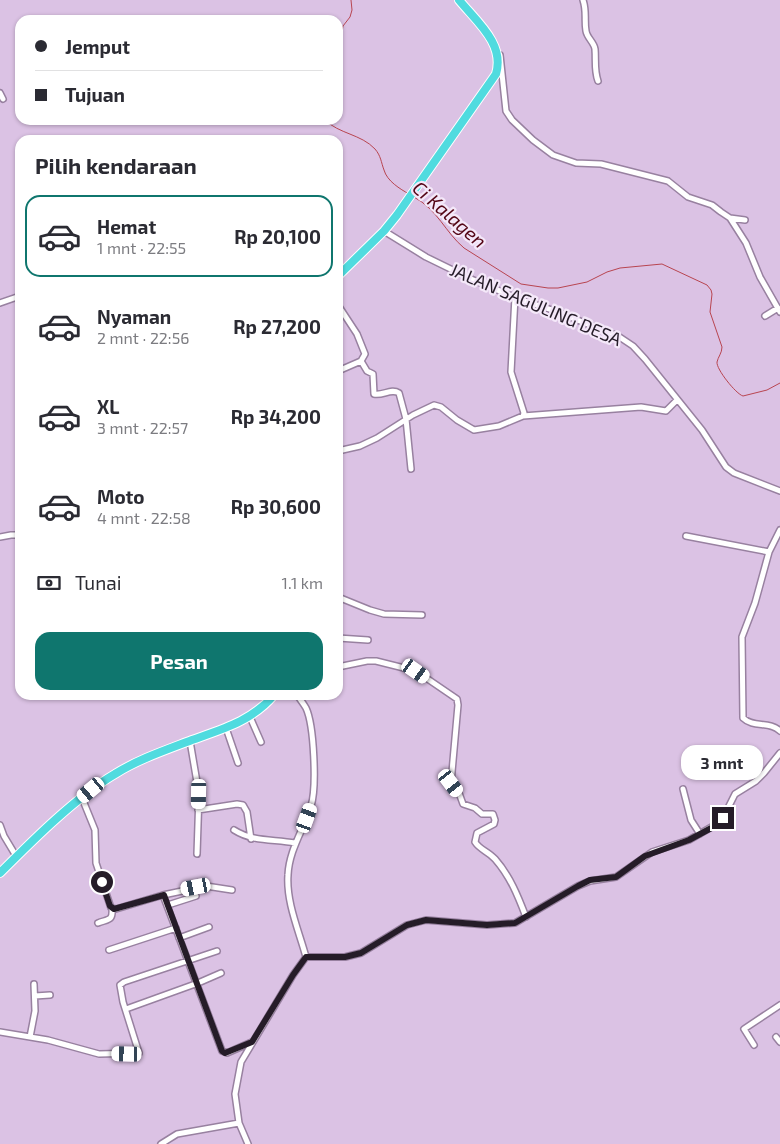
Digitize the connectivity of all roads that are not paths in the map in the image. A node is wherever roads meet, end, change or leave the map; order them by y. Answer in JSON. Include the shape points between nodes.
{"nodes":[{"id":1,"x":459,"y":0,"type":"edge"},
{"id":2,"x":583,"y":0,"type":"edge"},
{"id":3,"x":497,"y":48,"type":"junction"},
{"id":4,"x":598,"y":81,"type":"dead end"},
{"id":5,"x":0,"y":93,"type":"edge"},
{"id":6,"x":3,"y":99,"type":"dead end"},
{"id":7,"x":730,"y":218,"type":"junction"},
{"id":8,"x":745,"y":220,"type":"dead end"},
{"id":9,"x":384,"y":231,"type":"junction"},
{"id":10,"x":343,"y":271,"type":"edge"},
{"id":11,"x":515,"y":297,"type":"junction"},
{"id":12,"x":15,"y":298,"type":"edge"},
{"id":13,"x":0,"y":303,"type":"edge"},
{"id":14,"x":779,"y":310,"type":"edge"},
{"id":15,"x":343,"y":313,"type":"edge"},
{"id":16,"x":765,"y":316,"type":"dead end"},
{"id":17,"x":360,"y":361,"type":"junction"},
{"id":18,"x":343,"y":369,"type":"edge"},
{"id":19,"x":677,"y":400,"type":"junction"},
{"id":20,"x":523,"y":416,"type":"junction"},
{"id":21,"x":406,"y":419,"type":"junction"},
{"id":22,"x":343,"y":450,"type":"edge"},
{"id":23,"x":411,"y":469,"type":"dead end"},
{"id":24,"x":780,"y":491,"type":"edge"},
{"id":25,"x":780,"y":530,"type":"edge"},
{"id":26,"x":15,"y":535,"type":"edge"},
{"id":27,"x":0,"y":536,"type":"edge"},
{"id":28,"x":686,"y":536,"type":"dead end"},
{"id":29,"x":770,"y":552,"type":"junction"},
{"id":30,"x":343,"y":599,"type":"edge"},
{"id":31,"x":422,"y":615,"type":"dead end"},
{"id":32,"x":343,"y":638,"type":"edge"},
{"id":33,"x":368,"y":640,"type":"dead end"},
{"id":34,"x":343,"y":666,"type":"edge"},
{"id":35,"x":270,"y":700,"type":"edge"},
{"id":36,"x":300,"y":700,"type":"edge"},
{"id":37,"x":250,"y":717,"type":"junction"},
{"id":38,"x":226,"y":728,"type":"junction"},
{"id":39,"x":780,"y":731,"type":"edge"},
{"id":40,"x":190,"y":741,"type":"junction"},
{"id":41,"x":261,"y":742,"type":"dead end"},
{"id":42,"x":780,"y":753,"type":"edge"},
{"id":43,"x":778,"y":760,"type":"edge"},
{"id":44,"x":238,"y":763,"type":"dead end"},
{"id":45,"x":684,"y":789,"type":"dead end"},
{"id":46,"x":82,"y":798,"type":"junction"},
{"id":47,"x":198,"y":810,"type":"junction"},
{"id":48,"x":0,"y":825,"type":"edge"},
{"id":49,"x":234,"y":830,"type":"dead end"},
{"id":50,"x":1,"y":832,"type":"edge"},
{"id":51,"x":700,"y":834,"type":"junction"},
{"id":52,"x":251,"y":839,"type":"junction"},
{"id":53,"x":295,"y":843,"type":"junction"},
{"id":54,"x":197,"y":854,"type":"dead end"},
{"id":55,"x":16,"y":856,"type":"junction"},
{"id":56,"x":0,"y":873,"type":"edge"},
{"id":57,"x":232,"y":890,"type":"dead end"},
{"id":58,"x":164,"y":895,"type":"junction"},
{"id":59,"x":196,"y":896,"type":"dead end"},
{"id":60,"x":168,"y":905,"type":"junction"},
{"id":61,"x":112,"y":909,"type":"junction"},
{"id":62,"x":526,"y":918,"type":"junction"},
{"id":63,"x":98,"y":922,"type":"dead end"},
{"id":64,"x":209,"y":926,"type":"dead end"},
{"id":65,"x":176,"y":928,"type":"junction"},
{"id":66,"x":179,"y":938,"type":"junction"},
{"id":67,"x":109,"y":950,"type":"dead end"},
{"id":68,"x":217,"y":951,"type":"dead end"},
{"id":69,"x":306,"y":957,"type":"junction"},
{"id":70,"x":189,"y":962,"type":"junction"},
{"id":71,"x":221,"y":973,"type":"dead end"},
{"id":72,"x":34,"y":984,"type":"dead end"},
{"id":73,"x":198,"y":984,"type":"junction"},
{"id":74,"x":50,"y":995,"type":"dead end"},
{"id":75,"x":35,"y":996,"type":"junction"},
{"id":76,"x":780,"y":1005,"type":"edge"},
{"id":77,"x":126,"y":1009,"type":"junction"},
{"id":78,"x":0,"y":1032,"type":"edge"},
{"id":79,"x":30,"y":1037,"type":"junction"},
{"id":80,"x":252,"y":1042,"type":"junction"},
{"id":81,"x":754,"y":1045,"type":"dead end"},
{"id":82,"x":239,"y":1123,"type":"junction"},
{"id":83,"x":161,"y":1144,"type":"edge"},
{"id":84,"x":248,"y":1144,"type":"edge"}],
"edges":[{"from":1,"to":3,"type":"highway"},
{"from":2,"to":4,"type":"street","via":[[587,12],[586,34],[595,47]]},
{"from":3,"to":7,"type":"street","via":[[502,64],[506,111],[538,145],[553,155],[576,163],[601,164],[668,181],[688,197],[712,205]]},
{"from":3,"to":9,"type":"highway","via":[[496,74]]},
{"from":5,"to":6,"type":"street"},
{"from":7,"to":8,"type":"street"},
{"from":7,"to":14,"type":"street"},
{"from":9,"to":10,"type":"highway"},
{"from":9,"to":11,"type":"street","name":"JALAN SAGULING DESA","via":[[426,257]]},
{"from":11,"to":19,"type":"street","name":"JALAN SAGULING DESA","via":[[618,336],[645,359]]},
{"from":11,"to":20,"type":"street","via":[[510,372]]},
{"from":12,"to":13,"type":"street"},
{"from":14,"to":16,"type":"street"},
{"from":15,"to":17,"type":"street","via":[[362,345],[365,356]]},
{"from":17,"to":18,"type":"street"},
{"from":17,"to":21,"type":"street","via":[[373,374],[374,394],[399,393]]},
{"from":19,"to":20,"type":"street","via":[[666,411],[641,407]]},
{"from":19,"to":24,"type":"street","name":"JALAN SAGULING DESA","via":[[726,467]]},
{"from":20,"to":21,"type":"street","via":[[499,426],[474,430],[436,405]]},
{"from":21,"to":22,"type":"street","via":[[377,438]]},
{"from":21,"to":23,"type":"street"},
{"from":25,"to":29,"type":"street"},
{"from":26,"to":27,"type":"street"},
{"from":28,"to":29,"type":"street"},
{"from":29,"to":39,"type":"street","via":[[742,636],[744,718],[748,722],[771,725]]},
{"from":30,"to":31,"type":"street","via":[[384,614]]},
{"from":32,"to":33,"type":"street"},
{"from":34,"to":62,"type":"street","via":[[376,661],[416,671],[457,699],[451,783],[463,804],[482,814],[493,814],[495,822],[477,833],[475,842],[488,851],[505,871]]},
{"from":35,"to":37,"type":"highway"},
{"from":36,"to":53,"type":"street","via":[[310,724],[314,786],[311,808]]},
{"from":37,"to":38,"type":"highway"},
{"from":37,"to":41,"type":"street"},
{"from":38,"to":40,"type":"highway"},
{"from":38,"to":44,"type":"street"},
{"from":40,"to":46,"type":"highway","via":[[144,758],[114,774]]},
{"from":40,"to":47,"type":"street","via":[[198,785]]},
{"from":42,"to":43,"type":"street"},
{"from":43,"to":51,"type":"street","via":[[756,781],[735,794],[723,818]]},
{"from":45,"to":51,"type":"street","via":[[692,820]]},
{"from":46,"to":55,"type":"highway"},
{"from":46,"to":61,"type":"street","via":[[95,830],[96,863]]},
{"from":47,"to":52,"type":"street","via":[[243,805]]},
{"from":47,"to":54,"type":"street"},
{"from":48,"to":50,"type":"street"},
{"from":49,"to":52,"type":"street"},
{"from":50,"to":55,"type":"street"},
{"from":51,"to":62,"type":"street","via":[[652,852],[616,877],[590,880]]},
{"from":52,"to":53,"type":"street"},
{"from":53,"to":69,"type":"street","via":[[288,886]]},
{"from":55,"to":56,"type":"highway"},
{"from":57,"to":58,"type":"street","via":[[206,886]]},
{"from":58,"to":60,"type":"street"},
{"from":58,"to":61,"type":"street"},
{"from":59,"to":60,"type":"street"},
{"from":60,"to":65,"type":"street"},
{"from":61,"to":63,"type":"street","via":[[111,918]]},
{"from":62,"to":69,"type":"street","via":[[501,925],[426,920],[407,925],[361,953],[345,957]]},
{"from":64,"to":66,"type":"street"},
{"from":65,"to":66,"type":"street"},
{"from":65,"to":67,"type":"street"},
{"from":66,"to":70,"type":"street"},
{"from":68,"to":70,"type":"street"},
{"from":69,"to":80,"type":"street"},
{"from":70,"to":73,"type":"street"},
{"from":70,"to":77,"type":"street","via":[[121,983]]},
{"from":71,"to":73,"type":"street"},
{"from":72,"to":75,"type":"street"},
{"from":73,"to":77,"type":"street"},
{"from":73,"to":80,"type":"street","via":[[223,1052]]},
{"from":74,"to":75,"type":"street"},
{"from":75,"to":79,"type":"street"},
{"from":76,"to":81,"type":"street","via":[[744,1030]]},
{"from":77,"to":79,"type":"street","via":[[139,1053],[99,1054]]},
{"from":78,"to":79,"type":"street"},
{"from":80,"to":82,"type":"street","via":[[241,1062],[236,1084]]},
{"from":82,"to":83,"type":"street","via":[[177,1134]]},
{"from":82,"to":84,"type":"street"}]}
